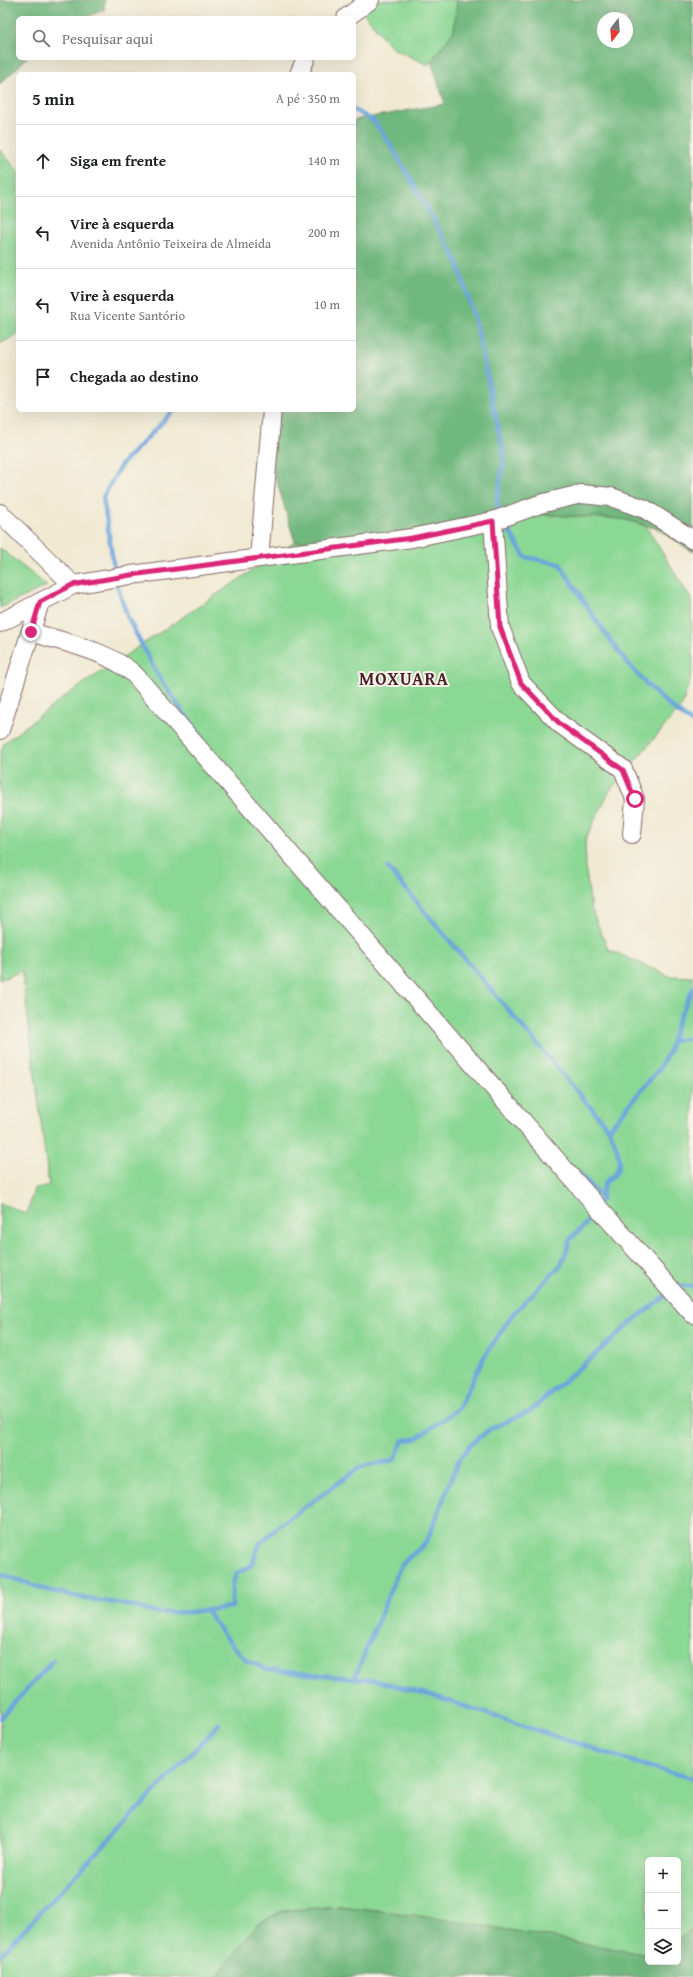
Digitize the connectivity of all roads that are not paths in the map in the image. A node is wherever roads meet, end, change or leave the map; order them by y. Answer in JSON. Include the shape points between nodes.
{"nodes":[{"id":1,"x":370,"y":0,"type":"edge"},
{"id":2,"x":349,"y":16,"type":"edge"},
{"id":3,"x":305,"y":60,"type":"edge"},
{"id":4,"x":300,"y":72,"type":"edge"},
{"id":5,"x":272,"y":412,"type":"edge"},
{"id":6,"x":0,"y":513,"type":"edge"},
{"id":7,"x":493,"y":521,"type":"junction"},
{"id":8,"x":693,"y":540,"type":"edge"},
{"id":9,"x":260,"y":558,"type":"junction"},
{"id":10,"x":72,"y":585,"type":"junction"},
{"id":11,"x":40,"y":602,"type":"junction"},
{"id":12,"x":0,"y":623,"type":"edge"},
{"id":13,"x":31,"y":632,"type":"junction"},
{"id":14,"x":0,"y":730,"type":"edge"},
{"id":15,"x":632,"y":834,"type":"dead end"},
{"id":16,"x":693,"y":1314,"type":"edge"}],
"edges":[{"from":1,"to":2,"type":"street"},
{"from":3,"to":4,"type":"street"},
{"from":5,"to":9,"type":"street"},
{"from":6,"to":10,"type":"street"},
{"from":7,"to":8,"type":"street","via":[[540,504],[580,494],[611,497],[645,509]]},
{"from":7,"to":9,"type":"street","via":[[412,538]]},
{"from":7,"to":15,"type":"street","via":[[500,627],[521,683],[560,724],[623,770],[635,799]]},
{"from":9,"to":10,"type":"street"},
{"from":10,"to":11,"type":"street"},
{"from":11,"to":12,"type":"street"},
{"from":11,"to":13,"type":"street"},
{"from":13,"to":14,"type":"street"},
{"from":13,"to":16,"type":"street","via":[[106,656],[122,663],[134,674],[568,1174]]}]}
